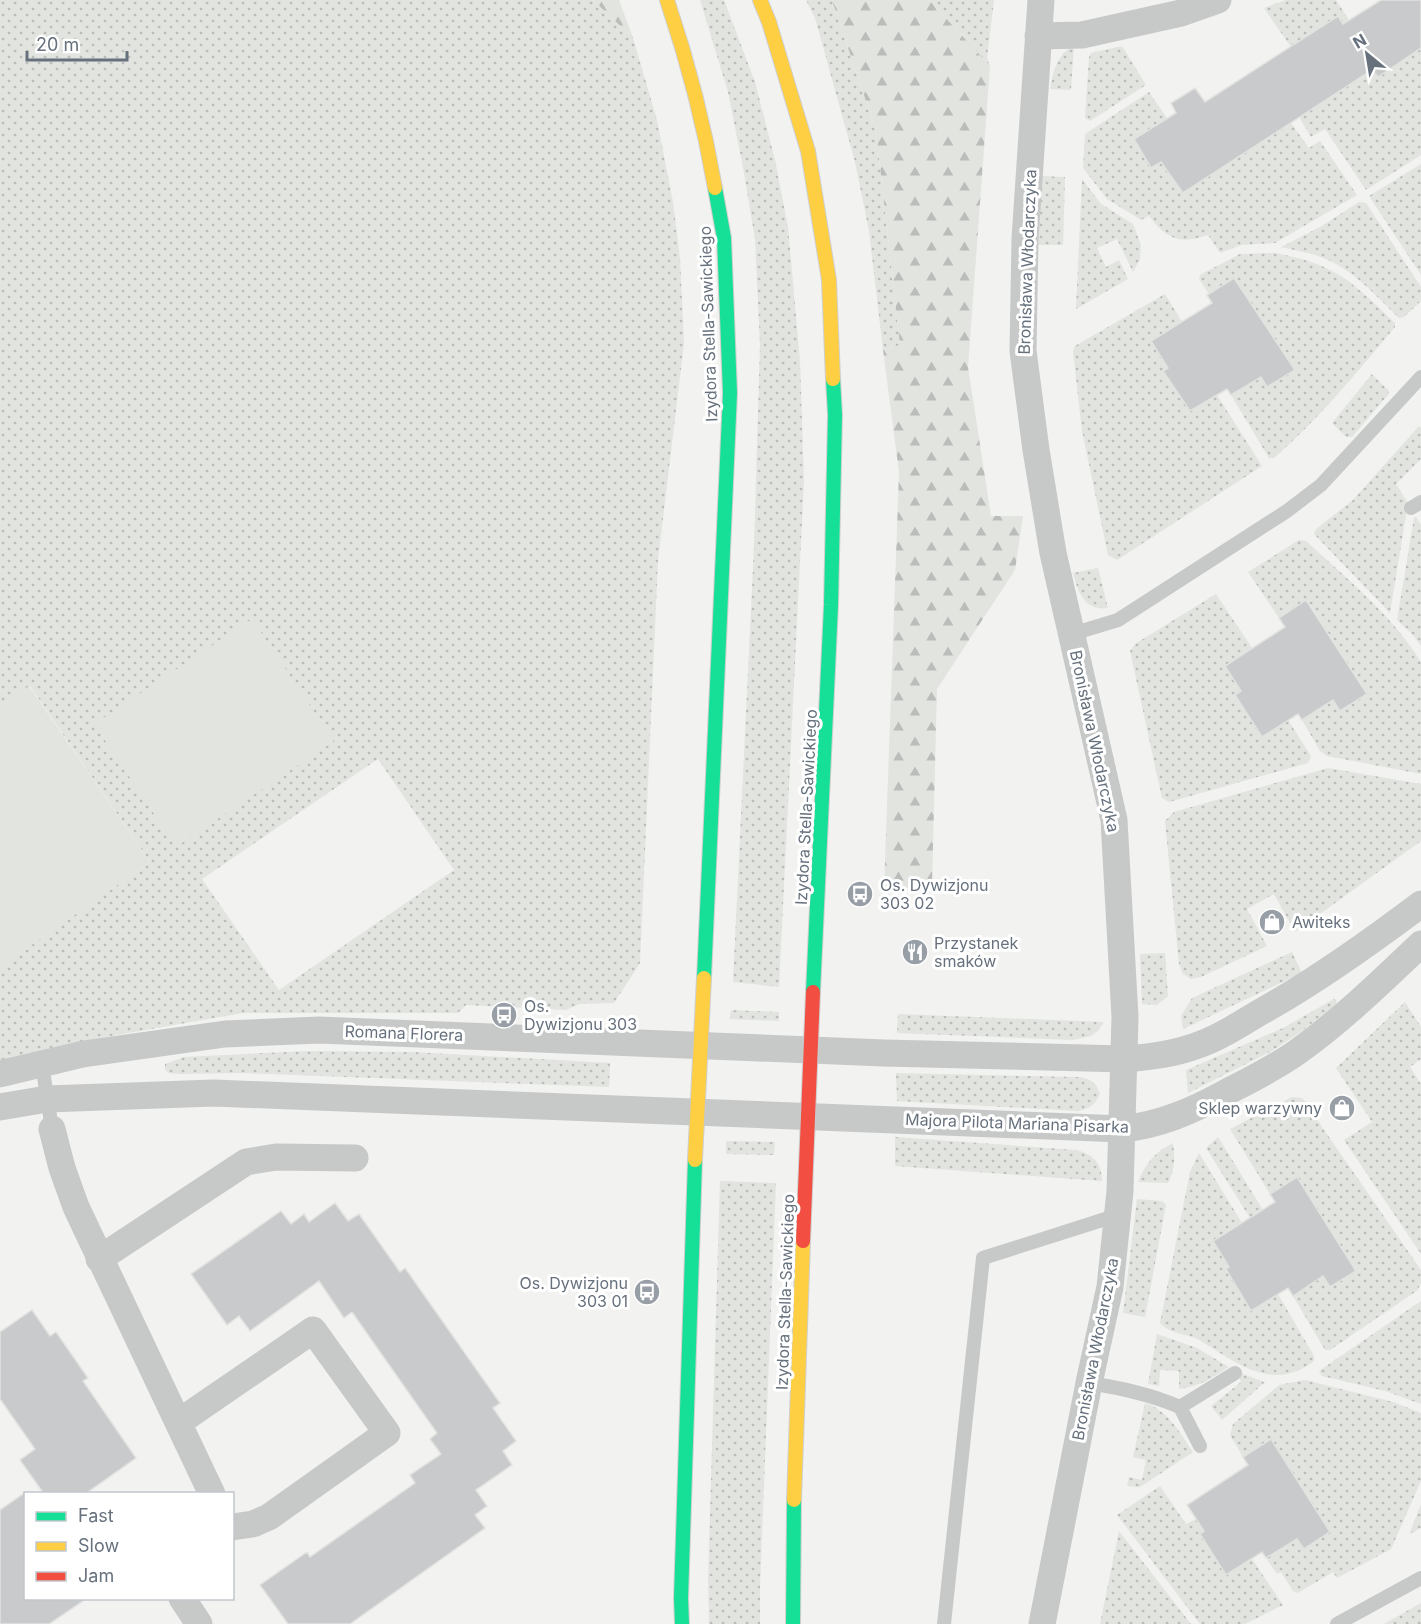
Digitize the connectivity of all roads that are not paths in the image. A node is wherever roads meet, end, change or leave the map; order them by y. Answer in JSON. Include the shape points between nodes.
{"nodes":[{"id":1,"x":667,"y":0,"type":"edge"},
{"id":2,"x":760,"y":0,"type":"edge"},
{"id":3,"x":1041,"y":0,"type":"edge"},
{"id":4,"x":1218,"y":0,"type":"edge"},
{"id":5,"x":1038,"y":36,"type":"junction"},
{"id":6,"x":1421,"y":377,"type":"edge"},
{"id":7,"x":1072,"y":634,"type":"junction"},
{"id":8,"x":1421,"y":904,"type":"edge"},
{"id":9,"x":1421,"y":945,"type":"edge"},
{"id":10,"x":700,"y":1045,"type":"junction"},
{"id":11,"x":811,"y":1050,"type":"junction"},
{"id":12,"x":1124,"y":1059,"type":"junction"},
{"id":13,"x":42,"y":1064,"type":"junction"},
{"id":14,"x":0,"y":1074,"type":"edge"},
{"id":15,"x":47,"y":1099,"type":"junction"},
{"id":16,"x":0,"y":1107,"type":"edge"},
{"id":17,"x":699,"y":1112,"type":"junction"},
{"id":18,"x":807,"y":1116,"type":"junction"},
{"id":19,"x":52,"y":1129,"type":"joint"},
{"id":20,"x":1122,"y":1130,"type":"junction"},
{"id":21,"x":355,"y":1158,"type":"dead end"},
{"id":22,"x":1118,"y":1215,"type":"junction"},
{"id":23,"x":99,"y":1259,"type":"junction"},
{"id":24,"x":1235,"y":1373,"type":"dead end"},
{"id":25,"x":1089,"y":1383,"type":"junction"},
{"id":26,"x":1180,"y":1407,"type":"junction"},
{"id":27,"x":179,"y":1422,"type":"junction"},
{"id":28,"x":1200,"y":1446,"type":"dead end"},
{"id":29,"x":211,"y":1492,"type":"edge"},
{"id":30,"x":234,"y":1527,"type":"edge"},
{"id":31,"x":1421,"y":1578,"type":"edge"},
{"id":32,"x":183,"y":1600,"type":"edge"},
{"id":33,"x":199,"y":1624,"type":"edge"},
{"id":34,"x":682,"y":1624,"type":"edge"},
{"id":35,"x":793,"y":1624,"type":"edge"},
{"id":36,"x":944,"y":1624,"type":"edge"},
{"id":37,"x":1042,"y":1624,"type":"edge"},
{"id":38,"x":1338,"y":1624,"type":"edge"}],
"edges":[{"from":1,"to":10,"type":"main road","name":"Izydora Stella-Sawickiego","via":[[705,129],[724,238],[730,393]]},
{"from":2,"to":11,"type":"main road","name":"Izydora Stella-Sawickiego","via":[[808,151],[830,280],[834,415],[831,605]]},
{"from":3,"to":5,"type":"street","name":"Bronisława Włodarczyka"},
{"from":4,"to":5,"type":"street","via":[[1181,13],[1082,34]]},
{"from":5,"to":7,"type":"street","name":"Bronisława Włodarczyka","via":[[1025,239],[1023,351],[1053,553]]},
{"from":6,"to":7,"type":"lane","via":[[1321,485],[1287,511],[1118,620]]},
{"from":7,"to":12,"type":"street","name":"Bronisława Włodarczyka","via":[[1114,820],[1124,966]]},
{"from":8,"to":12,"type":"street","via":[[1303,989],[1220,1036],[1176,1052]]},
{"from":9,"to":20,"type":"street","name":"Majora Pilota Mariana Pisarka","via":[[1299,1052],[1179,1116]]},
{"from":10,"to":11,"type":"street","name":"Romana Florera"},
{"from":10,"to":13,"type":"street","name":"Romana Florera","via":[[284,1031],[225,1034],[83,1054]]},
{"from":10,"to":17,"type":"main road","name":"Izydora Stella-Sawickiego"},
{"from":11,"to":12,"type":"street"},
{"from":11,"to":18,"type":"main road","name":"Izydora Stella-Sawickiego"},
{"from":12,"to":20,"type":"street","name":"Bronisława Włodarczyka"},
{"from":13,"to":14,"type":"street","name":"Romana Florera"},
{"from":13,"to":15,"type":"lane"},
{"from":15,"to":16,"type":"street"},
{"from":15,"to":17,"type":"street","via":[[214,1094]]},
{"from":15,"to":19,"type":"lane"},
{"from":17,"to":18,"type":"street"},
{"from":17,"to":34,"type":"main road","name":"Izydora Stella-Sawickiego"},
{"from":18,"to":20,"type":"street","name":"Majora Pilota Mariana Pisarka"},
{"from":18,"to":35,"type":"main road","name":"Izydora Stella-Sawickiego"},
{"from":19,"to":23,"type":"street","via":[[69,1187]]},
{"from":20,"to":22,"type":"street","name":"Bronisława Włodarczyka"},
{"from":21,"to":23,"type":"street","via":[[276,1157],[246,1162]]},
{"from":22,"to":25,"type":"street","name":"Bronisława Włodarczyka","via":[[1110,1287]]},
{"from":22,"to":36,"type":"lane","via":[[983,1258]]},
{"from":23,"to":27,"type":"street"},
{"from":24,"to":26,"type":"lane"},
{"from":25,"to":26,"type":"lane","via":[[1138,1391]]},
{"from":25,"to":37,"type":"street","name":"Bronisława Włodarczyka"},
{"from":26,"to":28,"type":"lane"},
{"from":27,"to":29,"type":"street"},
{"from":27,"to":30,"type":"street","via":[[313,1330],[387,1433],[269,1517]]},
{"from":31,"to":38,"type":"lane"},
{"from":32,"to":33,"type":"street"}]}
